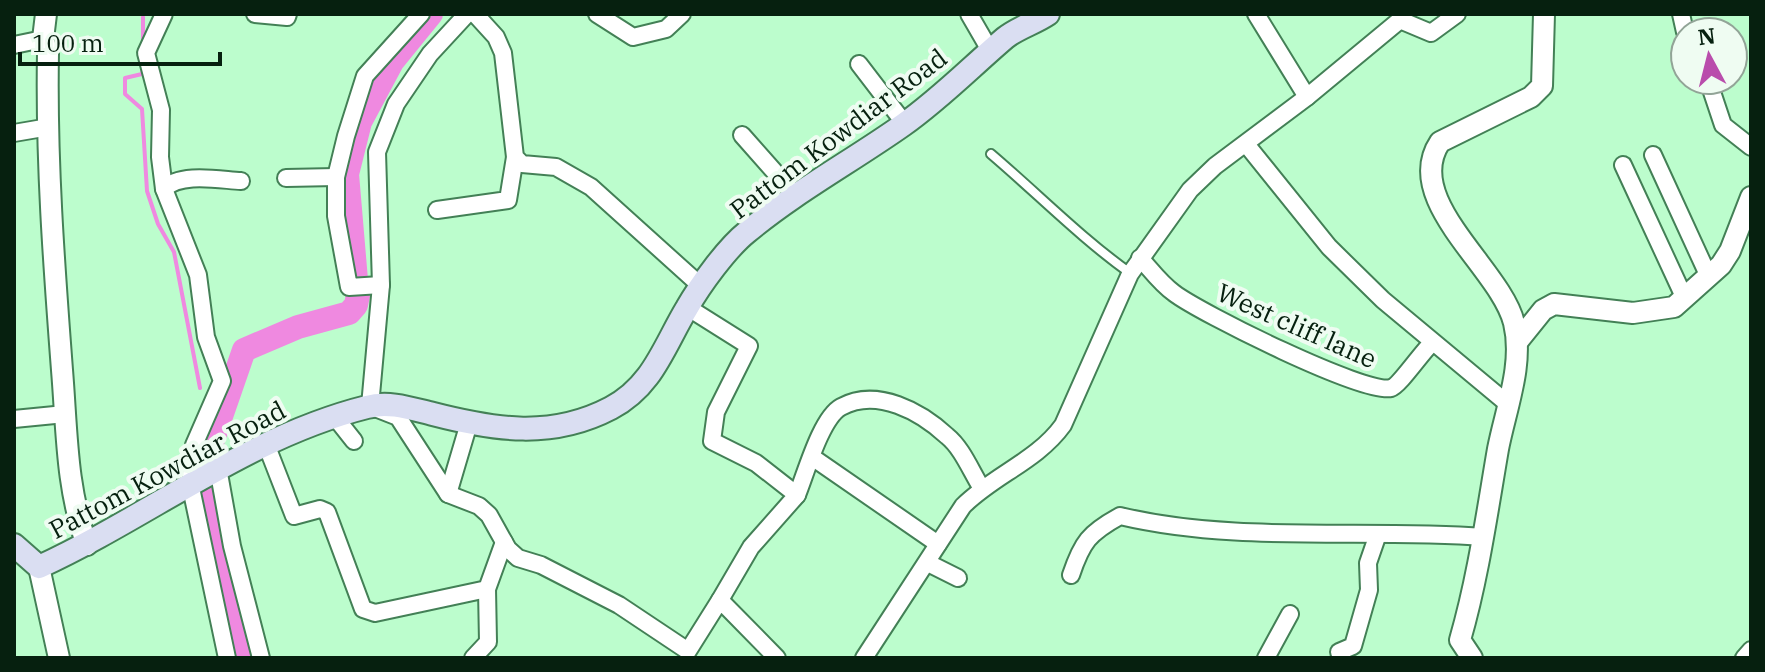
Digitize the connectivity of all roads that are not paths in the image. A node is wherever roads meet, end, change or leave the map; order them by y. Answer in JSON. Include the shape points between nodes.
{"nodes":[{"id":1,"x":46,"y":14,"type":"edge"},
{"id":2,"x":164,"y":14,"type":"edge"},
{"id":3,"x":255,"y":14,"type":"edge"},
{"id":4,"x":288,"y":14,"type":"edge"},
{"id":5,"x":421,"y":14,"type":"edge"},
{"id":6,"x":467,"y":14,"type":"edge"},
{"id":7,"x":475,"y":14,"type":"edge"},
{"id":8,"x":597,"y":14,"type":"edge"},
{"id":9,"x":682,"y":14,"type":"edge"},
{"id":10,"x":969,"y":14,"type":"edge"},
{"id":11,"x":1256,"y":14,"type":"edge"},
{"id":12,"x":1457,"y":14,"type":"edge"},
{"id":13,"x":1544,"y":14,"type":"edge"},
{"id":14,"x":1046,"y":15,"type":"edge"},
{"id":15,"x":1398,"y":17,"type":"edge"},
{"id":16,"x":43,"y":39,"type":"junction"},
{"id":17,"x":14,"y":45,"type":"edge"},
{"id":18,"x":991,"y":52,"type":"junction"},
{"id":19,"x":859,"y":64,"type":"dead end"},
{"id":20,"x":1713,"y":96,"type":"edge"},
{"id":21,"x":1307,"y":97,"type":"junction"},
{"id":22,"x":905,"y":124,"type":"junction"},
{"id":23,"x":49,"y":127,"type":"junction"},
{"id":24,"x":14,"y":133,"type":"edge"},
{"id":25,"x":742,"y":135,"type":"dead end"},
{"id":26,"x":1246,"y":144,"type":"junction"},
{"id":27,"x":1751,"y":147,"type":"edge"},
{"id":28,"x":513,"y":150,"type":"junction"},
{"id":29,"x":991,"y":154,"type":"dead end"},
{"id":30,"x":1653,"y":155,"type":"dead end"},
{"id":31,"x":1623,"y":165,"type":"dead end"},
{"id":32,"x":336,"y":177,"type":"junction"},
{"id":33,"x":286,"y":178,"type":"dead end"},
{"id":34,"x":241,"y":181,"type":"dead end"},
{"id":35,"x":164,"y":189,"type":"junction"},
{"id":36,"x":796,"y":196,"type":"junction"},
{"id":37,"x":1751,"y":197,"type":"edge"},
{"id":38,"x":437,"y":210,"type":"dead end"},
{"id":39,"x":1140,"y":258,"type":"junction"},
{"id":40,"x":1130,"y":274,"type":"junction"},
{"id":41,"x":1709,"y":277,"type":"junction"},
{"id":42,"x":381,"y":285,"type":"junction"},
{"id":43,"x":702,"y":287,"type":"junction"},
{"id":44,"x":1685,"y":299,"type":"junction"},
{"id":45,"x":687,"y":307,"type":"junction"},
{"id":46,"x":1518,"y":341,"type":"junction"},
{"id":47,"x":1431,"y":344,"type":"junction"},
{"id":48,"x":1508,"y":404,"type":"junction"},
{"id":49,"x":370,"y":406,"type":"junction"},
{"id":50,"x":65,"y":414,"type":"junction"},
{"id":51,"x":335,"y":417,"type":"junction"},
{"id":52,"x":14,"y":419,"type":"edge"},
{"id":53,"x":469,"y":423,"type":"junction"},
{"id":54,"x":354,"y":441,"type":"dead end"},
{"id":55,"x":266,"y":444,"type":"junction"},
{"id":56,"x":812,"y":457,"type":"junction"},
{"id":57,"x":218,"y":468,"type":"junction"},
{"id":58,"x":190,"y":483,"type":"junction"},
{"id":59,"x":981,"y":487,"type":"junction"},
{"id":60,"x":448,"y":494,"type":"junction"},
{"id":61,"x":797,"y":495,"type":"junction"},
{"id":62,"x":1378,"y":534,"type":"junction"},
{"id":63,"x":1484,"y":537,"type":"junction"},
{"id":64,"x":504,"y":542,"type":"junction"},
{"id":65,"x":938,"y":544,"type":"junction"},
{"id":66,"x":14,"y":545,"type":"edge"},
{"id":67,"x":87,"y":545,"type":"junction"},
{"id":68,"x":928,"y":563,"type":"junction"},
{"id":69,"x":39,"y":567,"type":"junction"},
{"id":70,"x":1071,"y":575,"type":"dead end"},
{"id":71,"x":958,"y":578,"type":"dead end"},
{"id":72,"x":487,"y":589,"type":"junction"},
{"id":73,"x":720,"y":600,"type":"junction"},
{"id":74,"x":1290,"y":614,"type":"dead end"},
{"id":75,"x":1751,"y":650,"type":"edge"},
{"id":76,"x":1339,"y":652,"type":"dead end"},
{"id":77,"x":1460,"y":652,"type":"edge"},
{"id":78,"x":688,"y":655,"type":"edge"},
{"id":79,"x":59,"y":658,"type":"edge"},
{"id":80,"x":227,"y":658,"type":"edge"},
{"id":81,"x":261,"y":658,"type":"edge"},
{"id":82,"x":473,"y":658,"type":"edge"},
{"id":83,"x":777,"y":658,"type":"edge"},
{"id":84,"x":864,"y":658,"type":"edge"},
{"id":85,"x":1266,"y":658,"type":"edge"},
{"id":86,"x":1744,"y":658,"type":"edge"}],
"edges":[{"from":1,"to":16,"type":"street"},
{"from":2,"to":35,"type":"street","via":[[146,53],[161,110]]},
{"from":3,"to":4,"type":"street"},
{"from":5,"to":32,"type":"street","via":[[365,76]]},
{"from":6,"to":42,"type":"street","via":[[430,54],[396,104],[377,152]]},
{"from":7,"to":28,"type":"street","via":[[503,53]]},
{"from":8,"to":9,"type":"street","via":[[633,37],[666,29]]},
{"from":10,"to":18,"type":"street"},
{"from":11,"to":21,"type":"street"},
{"from":12,"to":15,"type":"street","via":[[1431,33]]},
{"from":13,"to":46,"type":"street","via":[[1542,86],[1531,97],[1440,142],[1428,174],[1453,231],[1510,307]]},
{"from":14,"to":18,"type":"main road","name":"Pattom Kowdiar Road"},
{"from":15,"to":21,"type":"street"},
{"from":16,"to":17,"type":"street"},
{"from":16,"to":23,"type":"street","via":[[48,53]]},
{"from":18,"to":22,"type":"main road","name":"Pattom Kowdiar Road"},
{"from":19,"to":22,"type":"street"},
{"from":20,"to":27,"type":"street","via":[[1723,125]]},
{"from":21,"to":26,"type":"street"},
{"from":22,"to":36,"type":"main road","name":"Pattom Kowdiar Road"},
{"from":23,"to":24,"type":"street"},
{"from":23,"to":50,"type":"street"},
{"from":25,"to":36,"type":"street"},
{"from":26,"to":39,"type":"street","via":[[1190,190]]},
{"from":26,"to":47,"type":"street","via":[[1329,247]]},
{"from":28,"to":38,"type":"street","via":[[508,200]]},
{"from":28,"to":43,"type":"street","via":[[522,164],[556,167],[591,187]]},
{"from":29,"to":40,"type":"lane"},
{"from":30,"to":41,"type":"street"},
{"from":31,"to":44,"type":"street"},
{"from":32,"to":33,"type":"street"},
{"from":32,"to":42,"type":"street","via":[[336,216],[349,287]]},
{"from":34,"to":35,"type":"street","via":[[188,180]]},
{"from":35,"to":58,"type":"street","via":[[198,275],[206,337],[222,381],[194,445]]},
{"from":36,"to":43,"type":"main road","name":"Pattom Kowdiar Road","via":[[744,233]]},
{"from":37,"to":41,"type":"street","via":[[1730,251]]},
{"from":39,"to":40,"type":"street"},
{"from":39,"to":47,"type":"street","name":"West cliff lane","via":[[1174,293],[1214,317],[1378,387],[1399,383]]},
{"from":40,"to":59,"type":"street","via":[[1063,425],[1038,453]]},
{"from":41,"to":44,"type":"street"},
{"from":42,"to":49,"type":"street"},
{"from":43,"to":45,"type":"main road","name":"Pattom Kowdiar Road"},
{"from":44,"to":46,"type":"street","via":[[1655,312],[1554,304]]},
{"from":45,"to":53,"type":"main road","name":"Pattom Kowdiar Road","via":[[656,368],[614,406],[590,418],[532,431]]},
{"from":45,"to":61,"type":"street","via":[[749,346],[716,412],[712,441],[756,463]]},
{"from":46,"to":48,"type":"street"},
{"from":47,"to":48,"type":"street"},
{"from":48,"to":63,"type":"street"},
{"from":49,"to":51,"type":"main road","name":"Pattom Kowdiar Road"},
{"from":49,"to":53,"type":"main road","name":"Pattom Kowdiar Road","via":[[396,405]]},
{"from":49,"to":60,"type":"street","via":[[398,417]]},
{"from":50,"to":52,"type":"street"},
{"from":50,"to":67,"type":"street","via":[[67,462]]},
{"from":51,"to":54,"type":"street"},
{"from":51,"to":55,"type":"main road","name":"Pattom Kowdiar Road"},
{"from":53,"to":60,"type":"street"},
{"from":55,"to":57,"type":"main road","name":"Pattom Kowdiar Road"},
{"from":55,"to":72,"type":"street","via":[[294,516],[327,512],[363,609],[375,613]]},
{"from":56,"to":59,"type":"street","via":[[840,407],[868,400],[903,405],[949,437]]},
{"from":56,"to":61,"type":"street"},
{"from":56,"to":65,"type":"street"},
{"from":57,"to":58,"type":"main road","name":"Pattom Kowdiar Road"},
{"from":57,"to":81,"type":"street"},
{"from":58,"to":67,"type":"main road","name":"Pattom Kowdiar Road"},
{"from":58,"to":80,"type":"street"},
{"from":59,"to":65,"type":"street"},
{"from":60,"to":64,"type":"street","via":[[479,506]]},
{"from":61,"to":73,"type":"street","via":[[751,547]]},
{"from":62,"to":63,"type":"street"},
{"from":62,"to":70,"type":"street","via":[[1230,534],[1120,516],[1081,544]]},
{"from":62,"to":76,"type":"street","via":[[1353,646]]},
{"from":63,"to":77,"type":"street"},
{"from":64,"to":72,"type":"street"},
{"from":64,"to":78,"type":"street","via":[[518,558],[619,605]]},
{"from":65,"to":68,"type":"street"},
{"from":66,"to":69,"type":"main road","name":"Pattom Kowdiar Road"},
{"from":67,"to":69,"type":"main road","name":"Pattom Kowdiar Road"},
{"from":68,"to":71,"type":"street"},
{"from":68,"to":84,"type":"street"},
{"from":69,"to":79,"type":"street"},
{"from":72,"to":82,"type":"street","via":[[488,642]]},
{"from":73,"to":78,"type":"street"},
{"from":73,"to":83,"type":"street"},
{"from":74,"to":85,"type":"street"},
{"from":75,"to":86,"type":"street"}]}
